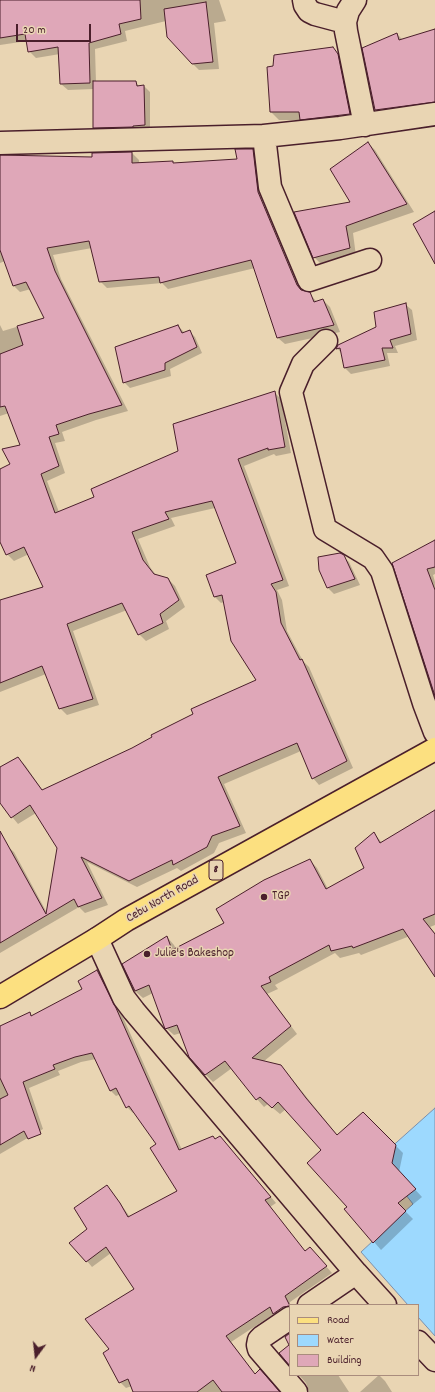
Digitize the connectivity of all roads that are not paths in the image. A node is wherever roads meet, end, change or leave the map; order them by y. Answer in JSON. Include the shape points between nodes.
{"nodes":[{"id":1,"x":304,"y":0,"type":"edge"},
{"id":2,"x":355,"y":0,"type":"edge"},
{"id":3,"x":345,"y":22,"type":"junction"},
{"id":4,"x":435,"y":114,"type":"edge"},
{"id":5,"x":365,"y":124,"type":"junction"},
{"id":6,"x":264,"y":136,"type":"junction"},
{"id":7,"x":0,"y":143,"type":"edge"},
{"id":8,"x":370,"y":260,"type":"dead end"},
{"id":9,"x":326,"y":341,"type":"dead end"},
{"id":10,"x":435,"y":732,"type":"edge"},
{"id":11,"x":435,"y":749,"type":"edge"},
{"id":12,"x":97,"y":939,"type":"junction"},
{"id":13,"x":0,"y":997,"type":"edge"},
{"id":14,"x":356,"y":1273,"type":"junction"},
{"id":15,"x":310,"y":1304,"type":"edge"},
{"id":16,"x":384,"y":1304,"type":"edge"},
{"id":17,"x":289,"y":1319,"type":"edge"},
{"id":18,"x":419,"y":1343,"type":"edge"},
{"id":19,"x":435,"y":1360,"type":"edge"},
{"id":20,"x":296,"y":1392,"type":"edge"}],
"edges":[{"from":1,"to":3,"type":"street","via":[[309,11]]},
{"from":2,"to":3,"type":"street"},
{"from":3,"to":5,"type":"street"},
{"from":4,"to":5,"type":"street"},
{"from":5,"to":6,"type":"street"},
{"from":6,"to":7,"type":"street"},
{"from":6,"to":8,"type":"street","via":[[270,186],[309,280]]},
{"from":9,"to":10,"type":"street","via":[[303,364],[291,392],[325,529],[373,558],[382,570]]},
{"from":11,"to":12,"type":"main road","name":"Cebu North Road","number":"8","via":[[126,920]]},
{"from":12,"to":13,"type":"main road","name":"Cebu North Road","number":"8"},
{"from":12,"to":14,"type":"street","via":[[124,998],[134,1011]]},
{"from":14,"to":15,"type":"street"},
{"from":14,"to":16,"type":"street"},
{"from":17,"to":20,"type":"street","via":[[262,1337],[258,1345]]},
{"from":18,"to":19,"type":"street"}]}
